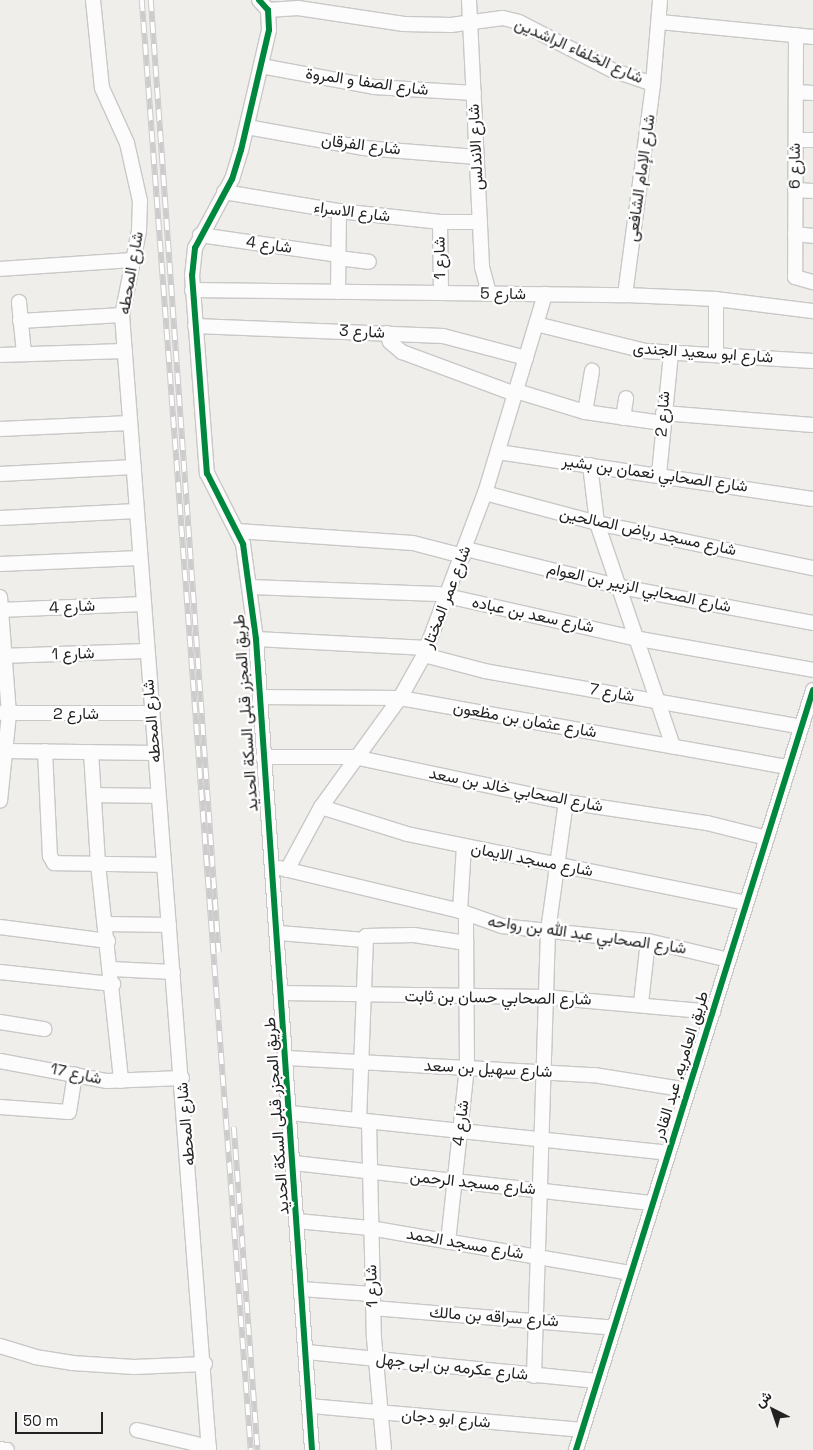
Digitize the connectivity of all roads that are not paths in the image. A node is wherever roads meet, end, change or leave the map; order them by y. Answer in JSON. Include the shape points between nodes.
{"nodes":[{"id":1,"x":93,"y":0,"type":"edge"},
{"id":2,"x":469,"y":0,"type":"edge"},
{"id":3,"x":660,"y":0,"type":"edge"},
{"id":4,"x":263,"y":5,"type":"edge"},
{"id":5,"x":470,"y":21,"type":"junction"},
{"id":6,"x":660,"y":22,"type":"junction"},
{"id":7,"x":796,"y":35,"type":"junction"},
{"id":8,"x":813,"y":37,"type":"edge"},
{"id":9,"x":261,"y":66,"type":"junction"},
{"id":10,"x":654,"y":84,"type":"junction"},
{"id":11,"x":796,"y":92,"type":"junction"},
{"id":12,"x":474,"y":93,"type":"junction"},
{"id":13,"x":813,"y":93,"type":"edge"},
{"id":14,"x":247,"y":127,"type":"junction"},
{"id":15,"x":796,"y":140,"type":"junction"},
{"id":16,"x":813,"y":140,"type":"edge"},
{"id":17,"x":477,"y":156,"type":"junction"},
{"id":18,"x":795,"y":190,"type":"junction"},
{"id":19,"x":813,"y":191,"type":"edge"},
{"id":20,"x":224,"y":192,"type":"junction"},
{"id":21,"x":339,"y":211,"type":"junction"},
{"id":22,"x":440,"y":222,"type":"junction"},
{"id":23,"x":480,"y":222,"type":"junction"},
{"id":24,"x":795,"y":234,"type":"junction"},
{"id":25,"x":200,"y":235,"type":"junction"},
{"id":26,"x":813,"y":236,"type":"edge"},
{"id":27,"x":338,"y":257,"type":"junction"},
{"id":28,"x":133,"y":260,"type":"junction"},
{"id":29,"x":369,"y":262,"type":"dead end"},
{"id":30,"x":0,"y":269,"type":"edge"},
{"id":31,"x":813,"y":282,"type":"edge"},
{"id":32,"x":192,"y":290,"type":"junction"},
{"id":33,"x":338,"y":292,"type":"junction"},
{"id":34,"x":441,"y":293,"type":"junction"},
{"id":35,"x":489,"y":294,"type":"junction"},
{"id":36,"x":545,"y":294,"type":"junction"},
{"id":37,"x":625,"y":296,"type":"junction"},
{"id":38,"x":716,"y":299,"type":"junction"},
{"id":39,"x":19,"y":302,"type":"dead end"},
{"id":40,"x":813,"y":310,"type":"edge"},
{"id":41,"x":122,"y":315,"type":"junction"},
{"id":42,"x":20,"y":321,"type":"junction"},
{"id":43,"x":536,"y":324,"type":"junction"},
{"id":44,"x":194,"y":326,"type":"junction"},
{"id":45,"x":387,"y":334,"type":"junction"},
{"id":46,"x":124,"y":351,"type":"junction"},
{"id":47,"x":716,"y":353,"type":"junction"},
{"id":48,"x":24,"y":354,"type":"junction"},
{"id":49,"x":671,"y":354,"type":"junction"},
{"id":50,"x":0,"y":355,"type":"edge"},
{"id":51,"x":526,"y":358,"type":"junction"},
{"id":52,"x":813,"y":361,"type":"edge"},
{"id":53,"x":592,"y":372,"type":"dead end"},
{"id":54,"x":516,"y":392,"type":"junction"},
{"id":55,"x":626,"y":398,"type":"dead end"},
{"id":56,"x":585,"y":412,"type":"junction"},
{"id":57,"x":624,"y":418,"type":"junction"},
{"id":58,"x":663,"y":418,"type":"junction"},
{"id":59,"x":130,"y":423,"type":"junction"},
{"id":60,"x":813,"y":425,"type":"edge"},
{"id":61,"x":0,"y":430,"type":"edge"},
{"id":62,"x":498,"y":452,"type":"junction"},
{"id":63,"x":590,"y":465,"type":"junction"},
{"id":64,"x":134,"y":467,"type":"junction"},
{"id":65,"x":0,"y":474,"type":"edge"},
{"id":66,"x":659,"y":474,"type":"junction"},
{"id":67,"x":485,"y":493,"type":"junction"},
{"id":68,"x":813,"y":499,"type":"edge"},
{"id":69,"x":137,"y":511,"type":"junction"},
{"id":70,"x":0,"y":518,"type":"edge"},
{"id":71,"x":597,"y":524,"type":"junction"},
{"id":72,"x":237,"y":531,"type":"junction"},
{"id":73,"x":464,"y":552,"type":"junction"},
{"id":74,"x":140,"y":558,"type":"junction"},
{"id":75,"x":0,"y":564,"type":"edge"},
{"id":76,"x":813,"y":568,"type":"edge"},
{"id":77,"x":617,"y":586,"type":"junction"},
{"id":78,"x":250,"y":587,"type":"junction"},
{"id":79,"x":447,"y":596,"type":"junction"},
{"id":80,"x":143,"y":604,"type":"junction"},
{"id":81,"x":0,"y":606,"type":"edge"},
{"id":82,"x":813,"y":624,"type":"edge"},
{"id":83,"x":634,"y":638,"type":"junction"},
{"id":84,"x":256,"y":639,"type":"junction"},
{"id":85,"x":146,"y":651,"type":"junction"},
{"id":86,"x":426,"y":652,"type":"junction"},
{"id":87,"x":4,"y":656,"type":"edge"},
{"id":88,"x":813,"y":670,"type":"edge"},
{"id":89,"x":813,"y":690,"type":"edge"},
{"id":90,"x":260,"y":697,"type":"junction"},
{"id":91,"x":400,"y":698,"type":"junction"},
{"id":92,"x":654,"y":701,"type":"junction"},
{"id":93,"x":5,"y":713,"type":"edge"},
{"id":94,"x":152,"y":714,"type":"junction"},
{"id":95,"x":801,"y":727,"type":"junction"},
{"id":96,"x":673,"y":746,"type":"junction"},
{"id":97,"x":6,"y":751,"type":"junction"},
{"id":98,"x":45,"y":752,"type":"junction"},
{"id":99,"x":91,"y":752,"type":"junction"},
{"id":100,"x":155,"y":753,"type":"junction"},
{"id":101,"x":263,"y":757,"type":"junction"},
{"id":102,"x":354,"y":757,"type":"junction"},
{"id":103,"x":789,"y":767,"type":"junction"},
{"id":104,"x":1,"y":782,"type":"edge"},
{"id":105,"x":94,"y":795,"type":"junction"},
{"id":106,"x":158,"y":796,"type":"junction"},
{"id":107,"x":0,"y":801,"type":"edge"},
{"id":108,"x":566,"y":802,"type":"junction"},
{"id":109,"x":321,"y":807,"type":"junction"},
{"id":110,"x":767,"y":838,"type":"junction"},
{"id":111,"x":464,"y":846,"type":"junction"},
{"id":112,"x":98,"y":864,"type":"junction"},
{"id":113,"x":555,"y":864,"type":"junction"},
{"id":114,"x":164,"y":865,"type":"junction"},
{"id":115,"x":272,"y":866,"type":"junction"},
{"id":116,"x":287,"y":870,"type":"junction"},
{"id":117,"x":746,"y":903,"type":"junction"},
{"id":118,"x":463,"y":912,"type":"junction"},
{"id":119,"x":106,"y":924,"type":"junction"},
{"id":120,"x":169,"y":925,"type":"junction"},
{"id":121,"x":0,"y":926,"type":"edge"},
{"id":122,"x":548,"y":931,"type":"junction"},
{"id":123,"x":279,"y":934,"type":"junction"},
{"id":124,"x":365,"y":940,"type":"junction"},
{"id":125,"x":108,"y":941,"type":"junction"},
{"id":126,"x":648,"y":941,"type":"junction"},
{"id":127,"x":466,"y":943,"type":"junction"},
{"id":128,"x":729,"y":960,"type":"junction"},
{"id":129,"x":111,"y":969,"type":"junction"},
{"id":130,"x":0,"y":972,"type":"edge"},
{"id":131,"x":173,"y":972,"type":"junction"},
{"id":132,"x":113,"y":984,"type":"junction"},
{"id":133,"x":283,"y":993,"type":"junction"},
{"id":134,"x":363,"y":996,"type":"junction"},
{"id":135,"x":466,"y":996,"type":"junction"},
{"id":136,"x":545,"y":997,"type":"junction"},
{"id":137,"x":641,"y":1003,"type":"junction"},
{"id":138,"x":713,"y":1012,"type":"junction"},
{"id":139,"x":0,"y":1022,"type":"edge"},
{"id":140,"x":44,"y":1029,"type":"dead end"},
{"id":141,"x":287,"y":1058,"type":"junction"},
{"id":142,"x":0,"y":1061,"type":"edge"},
{"id":143,"x":360,"y":1062,"type":"junction"},
{"id":144,"x":467,"y":1068,"type":"junction"},
{"id":145,"x":545,"y":1072,"type":"junction"},
{"id":146,"x":75,"y":1074,"type":"junction"},
{"id":147,"x":182,"y":1078,"type":"junction"},
{"id":148,"x":120,"y":1081,"type":"junction"},
{"id":149,"x":688,"y":1090,"type":"junction"},
{"id":150,"x":0,"y":1107,"type":"edge"},
{"id":151,"x":290,"y":1114,"type":"junction"},
{"id":152,"x":364,"y":1121,"type":"junction"},
{"id":153,"x":461,"y":1131,"type":"junction"},
{"id":154,"x":542,"y":1139,"type":"junction"},
{"id":155,"x":668,"y":1153,"type":"junction"},
{"id":156,"x":294,"y":1163,"type":"junction"},
{"id":157,"x":370,"y":1172,"type":"junction"},
{"id":158,"x":453,"y":1181,"type":"junction"},
{"id":159,"x":540,"y":1191,"type":"junction"},
{"id":160,"x":653,"y":1203,"type":"junction"},
{"id":161,"x":297,"y":1221,"type":"junction"},
{"id":162,"x":370,"y":1228,"type":"junction"},
{"id":163,"x":448,"y":1242,"type":"junction"},
{"id":164,"x":538,"y":1257,"type":"junction"},
{"id":165,"x":631,"y":1273,"type":"junction"},
{"id":166,"x":301,"y":1289,"type":"junction"},
{"id":167,"x":373,"y":1301,"type":"junction"},
{"id":168,"x":536,"y":1319,"type":"junction"},
{"id":169,"x":614,"y":1328,"type":"junction"},
{"id":170,"x":0,"y":1346,"type":"edge"},
{"id":171,"x":307,"y":1352,"type":"junction"},
{"id":172,"x":376,"y":1360,"type":"junction"},
{"id":173,"x":205,"y":1364,"type":"junction"},
{"id":174,"x":534,"y":1376,"type":"junction"},
{"id":175,"x":598,"y":1381,"type":"junction"},
{"id":176,"x":310,"y":1406,"type":"junction"},
{"id":177,"x":382,"y":1412,"type":"junction"},
{"id":178,"x":137,"y":1430,"type":"dead end"},
{"id":179,"x":582,"y":1430,"type":"junction"},
{"id":180,"x":209,"y":1448,"type":"edge"},
{"id":181,"x":0,"y":1449,"type":"edge"},
{"id":182,"x":7,"y":1450,"type":"edge"},
{"id":183,"x":312,"y":1450,"type":"edge"},
{"id":184,"x":384,"y":1450,"type":"edge"},
{"id":185,"x":576,"y":1450,"type":"edge"}],
"edges":[{"from":1,"to":28,"type":"street","name":"شارع المحطه","via":[[102,88],[136,172],[140,201]]},
{"from":2,"to":5,"type":"street","name":"شارع الاندلس"},
{"from":3,"to":6,"type":"street","name":"شارع الإمام الشافعى"},
{"from":4,"to":5,"type":"street","name":"شارع الخلفاء الراشدين","via":[[398,24]]},
{"from":4,"to":9,"type":"street","name":"طريق المجزر قبلى السكة الحديد","via":[[270,25]]},
{"from":5,"to":10,"type":"street","name":"شارع الخلفاء الراشدين","via":[[495,18],[520,22],[612,70]]},
{"from":5,"to":12,"type":"street","name":"شارع الاندلس"},
{"from":6,"to":7,"type":"street"},
{"from":6,"to":10,"type":"street","name":"شارع الإمام الشافعى"},
{"from":7,"to":8,"type":"street"},
{"from":7,"to":11,"type":"street","name":"شارع 6"},
{"from":9,"to":12,"type":"street","name":"شارع الصفا و المروة","via":[[374,87]]},
{"from":9,"to":14,"type":"street","name":"طريق المجزر قبلى السكة الحديد"},
{"from":10,"to":37,"type":"street","name":"شارع الإمام الشافعى"},
{"from":11,"to":13,"type":"street"},
{"from":11,"to":15,"type":"street","name":"شارع 6"},
{"from":12,"to":17,"type":"street","name":"شارع الاندلس"},
{"from":14,"to":17,"type":"street","name":"شارع الفرقان","via":[[364,148]]},
{"from":14,"to":20,"type":"street","name":"طريق المجزر قبلى السكة الحديد","via":[[237,164]]},
{"from":15,"to":16,"type":"street"},
{"from":15,"to":18,"type":"street","name":"شارع 6"},
{"from":17,"to":23,"type":"street","name":"شارع الاندلس"},
{"from":18,"to":19,"type":"street"},
{"from":18,"to":24,"type":"street","name":"شارع 6"},
{"from":20,"to":21,"type":"street","name":"شارع الاسراء"},
{"from":20,"to":25,"type":"street","name":"طريق المجزر قبلى السكة الحديد"},
{"from":21,"to":22,"type":"street","name":"شارع الاسراء"},
{"from":21,"to":27,"type":"street"},
{"from":22,"to":23,"type":"street","name":"شارع الاسراء"},
{"from":22,"to":34,"type":"street","name":"شارع 1"},
{"from":23,"to":35,"type":"street","name":"شارع الاندلس","via":[[482,267]]},
{"from":24,"to":26,"type":"street"},
{"from":24,"to":31,"type":"street","name":"شارع 6","via":[[795,277]]},
{"from":25,"to":27,"type":"street","name":"شارع 4"},
{"from":25,"to":32,"type":"street","name":"طريق المجزر قبلى السكة الحديد","via":[[192,262]]},
{"from":27,"to":29,"type":"street","name":"شارع 4"},
{"from":27,"to":33,"type":"street"},
{"from":28,"to":30,"type":"street"},
{"from":28,"to":41,"type":"street","name":"شارع المحطه"},
{"from":32,"to":33,"type":"street","name":"شارع 5"},
{"from":32,"to":44,"type":"street","name":"طريق المجزر قبلى السكة الحديد"},
{"from":33,"to":34,"type":"street","name":"شارع 5"},
{"from":34,"to":35,"type":"street","name":"شارع 5"},
{"from":35,"to":36,"type":"street","name":"شارع 5"},
{"from":36,"to":37,"type":"street","name":"شارع 5"},
{"from":36,"to":43,"type":"street","name":"شارع عمر المختار"},
{"from":37,"to":38,"type":"street","name":"شارع 5"},
{"from":38,"to":40,"type":"street","name":"شارع 5"},
{"from":38,"to":47,"type":"street"},
{"from":39,"to":42,"type":"street"},
{"from":41,"to":42,"type":"street"},
{"from":41,"to":46,"type":"street","name":"شارع المحطه"},
{"from":42,"to":48,"type":"street"},
{"from":43,"to":49,"type":"street","name":"شارع ابو سعيد الجندى","via":[[620,346]]},
{"from":43,"to":51,"type":"street","name":"شارع عمر المختار"},
{"from":44,"to":45,"type":"street","name":"شارع 3"},
{"from":44,"to":72,"type":"street","name":"طريق المجزر قبلى السكة الحديد","via":[[207,473],[218,502]]},
{"from":45,"to":51,"type":"street","name":"شارع 3","via":[[472,341]]},
{"from":45,"to":54,"type":"street","via":[[390,342],[402,352]]},
{"from":46,"to":48,"type":"street"},
{"from":46,"to":59,"type":"street","name":"شارع المحطه"},
{"from":47,"to":49,"type":"street","name":"شارع ابو سعيد الجندى"},
{"from":47,"to":52,"type":"street","name":"شارع ابو سعيد الجندى"},
{"from":48,"to":50,"type":"street"},
{"from":49,"to":58,"type":"street","name":"شارع 2"},
{"from":51,"to":54,"type":"street","name":"شارع عمر المختار"},
{"from":53,"to":56,"type":"street"},
{"from":54,"to":56,"type":"street"},
{"from":54,"to":62,"type":"street","name":"شارع عمر المختار"},
{"from":55,"to":57,"type":"street"},
{"from":56,"to":57,"type":"street"},
{"from":57,"to":58,"type":"street"},
{"from":58,"to":60,"type":"street"},
{"from":58,"to":66,"type":"street","name":"شارع 2"},
{"from":59,"to":61,"type":"street"},
{"from":59,"to":64,"type":"street","name":"شارع المحطه"},
{"from":62,"to":63,"type":"street","name":"شارع الصحابي نعمان بن بشير"},
{"from":62,"to":67,"type":"street","name":"شارع عمر المختار"},
{"from":63,"to":66,"type":"street","name":"شارع الصحابي نعمان بن بشير"},
{"from":63,"to":71,"type":"street"},
{"from":64,"to":65,"type":"street"},
{"from":64,"to":69,"type":"street","name":"شارع المحطه"},
{"from":66,"to":68,"type":"street","name":"شارع الصحابي نعمان بن بشير"},
{"from":67,"to":71,"type":"street","name":"شارع مسجد رياض الصالحين"},
{"from":67,"to":73,"type":"street","name":"شارع عمر المختار"},
{"from":69,"to":70,"type":"street"},
{"from":69,"to":74,"type":"street","name":"شارع المحطه"},
{"from":71,"to":76,"type":"street","name":"شارع مسجد رياض الصالحين"},
{"from":71,"to":77,"type":"street"},
{"from":72,"to":73,"type":"street","name":"شارع الصحابي الزبير بن العوام","via":[[413,543]]},
{"from":72,"to":78,"type":"street","name":"طريق المجزر قبلى السكة الحديد","via":[[247,559]]},
{"from":73,"to":77,"type":"street","name":"شارع الصحابي الزبير بن العوام"},
{"from":73,"to":79,"type":"street","name":"شارع عمر المختار"},
{"from":74,"to":75,"type":"street"},
{"from":74,"to":80,"type":"street","name":"شارع المحطه"},
{"from":77,"to":82,"type":"street","name":"شارع الصحابي الزبير بن العوام"},
{"from":77,"to":83,"type":"street"},
{"from":78,"to":79,"type":"street","name":"شارع سعد بن عباده","via":[[428,592]]},
{"from":78,"to":84,"type":"street","name":"طريق المجزر قبلى السكة الحديد"},
{"from":79,"to":83,"type":"street","name":"شارع سعد بن عباده"},
{"from":79,"to":86,"type":"street","name":"شارع عمر المختار"},
{"from":80,"to":81,"type":"street","name":"شارع 4"},
{"from":80,"to":85,"type":"street","name":"شارع المحطه"},
{"from":81,"to":87,"type":"street"},
{"from":83,"to":88,"type":"street","name":"شارع سعد بن عباده"},
{"from":83,"to":92,"type":"street"},
{"from":84,"to":86,"type":"street","name":"شارع 7"},
{"from":84,"to":90,"type":"street","name":"طريق المجزر قبلى السكة الحديد"},
{"from":85,"to":87,"type":"street","name":"شارع 1"},
{"from":85,"to":94,"type":"street","name":"شارع المحطه"},
{"from":86,"to":91,"type":"street","name":"شارع عمر المختار"},
{"from":86,"to":92,"type":"street","name":"شارع 7","via":[[485,671]]},
{"from":87,"to":93,"type":"street"},
{"from":89,"to":95,"type":"street","name":"طريق العامريه, عبد القادر"},
{"from":90,"to":91,"type":"street","name":"شارع عثمان بن مظعون"},
{"from":90,"to":101,"type":"street","name":"طريق المجزر قبلى السكة الحديد"},
{"from":91,"to":96,"type":"street","name":"شارع عثمان بن مظعون"},
{"from":91,"to":102,"type":"street","name":"شارع عمر المختار"},
{"from":92,"to":95,"type":"street","name":"شارع 7"},
{"from":92,"to":96,"type":"street"},
{"from":93,"to":94,"type":"street","name":"شارع 2"},
{"from":93,"to":97,"type":"street"},
{"from":94,"to":100,"type":"street","name":"شارع المحطه"},
{"from":95,"to":103,"type":"street","name":"طريق العامريه, عبد القادر"},
{"from":96,"to":103,"type":"street","name":"شارع عثمان بن مظعون"},
{"from":97,"to":98,"type":"street"},
{"from":97,"to":104,"type":"street"},
{"from":98,"to":99,"type":"street"},
{"from":98,"to":112,"type":"street","via":[[51,860],[57,864]]},
{"from":99,"to":100,"type":"street"},
{"from":99,"to":105,"type":"street"},
{"from":100,"to":106,"type":"street","name":"شارع المحطه"},
{"from":101,"to":102,"type":"street","name":"شارع الصحابي خالد بن سعد"},
{"from":101,"to":115,"type":"street","name":"طريق المجزر قبلى السكة الحديد"},
{"from":102,"to":108,"type":"street","name":"شارع الصحابي خالد بن سعد"},
{"from":102,"to":109,"type":"street","name":"شارع عمر المختار"},
{"from":103,"to":110,"type":"street","name":"طريق العامريه, عبد القادر"},
{"from":104,"to":107,"type":"street"},
{"from":105,"to":106,"type":"street"},
{"from":105,"to":112,"type":"street"},
{"from":106,"to":114,"type":"street","name":"شارع المحطه"},
{"from":108,"to":110,"type":"street","name":"شارع الصحابي خالد بن سعد","via":[[707,823]]},
{"from":108,"to":113,"type":"street"},
{"from":109,"to":111,"type":"street","name":"شارع مسجد الايمان","via":[[384,828]]},
{"from":109,"to":116,"type":"street","name":"شارع عمر المختار"},
{"from":110,"to":117,"type":"street","name":"طريق العامريه, عبد القادر"},
{"from":111,"to":113,"type":"street","name":"شارع مسجد الايمان"},
{"from":111,"to":118,"type":"street","name":"شارع 4"},
{"from":112,"to":114,"type":"street"},
{"from":112,"to":119,"type":"street"},
{"from":113,"to":117,"type":"street","name":"شارع مسجد الايمان"},
{"from":113,"to":122,"type":"street"},
{"from":114,"to":120,"type":"street","name":"شارع المحطه"},
{"from":115,"to":116,"type":"street","name":"شارع الصحابي عبد الله بن رواحه"},
{"from":115,"to":123,"type":"street","name":"طريق المجزر قبلى السكة الحديد"},
{"from":116,"to":118,"type":"street","name":"شارع الصحابي عبد الله بن رواحه"},
{"from":117,"to":128,"type":"street","name":"طريق العامريه, عبد القادر"},
{"from":118,"to":122,"type":"street","name":"شارع الصحابي عبد الله بن رواحه","via":[[502,926]]},
{"from":118,"to":127,"type":"street","name":"شارع 4"},
{"from":119,"to":120,"type":"street"},
{"from":119,"to":125,"type":"street"},
{"from":120,"to":131,"type":"street","name":"شارع المحطه"},
{"from":121,"to":125,"type":"street"},
{"from":122,"to":126,"type":"street","name":"شارع الصحابي عبد الله بن رواحه"},
{"from":122,"to":136,"type":"street"},
{"from":123,"to":124,"type":"street"},
{"from":123,"to":133,"type":"street","name":"طريق المجزر قبلى السكة الحديد"},
{"from":124,"to":127,"type":"street","via":[[369,934],[406,935]]},
{"from":124,"to":134,"type":"street","name":"شارع 1"},
{"from":125,"to":129,"type":"street"},
{"from":126,"to":128,"type":"street","name":"شارع الصحابي عبد الله بن رواحه"},
{"from":126,"to":137,"type":"street"},
{"from":127,"to":135,"type":"street","name":"شارع 4"},
{"from":128,"to":138,"type":"street","name":"طريق العامريه, عبد القادر"},
{"from":129,"to":131,"type":"street"},
{"from":129,"to":132,"type":"street"},
{"from":130,"to":132,"type":"street"},
{"from":131,"to":147,"type":"street","name":"شارع المحطه"},
{"from":132,"to":148,"type":"street"},
{"from":133,"to":134,"type":"street","name":"شارع الصحابي حسان بن ثابت"},
{"from":133,"to":141,"type":"street","name":"طريق المجزر قبلى السكة الحديد"},
{"from":134,"to":135,"type":"street","name":"شارع الصحابي حسان بن ثابت"},
{"from":134,"to":143,"type":"street","name":"شارع 1"},
{"from":135,"to":136,"type":"street","name":"شارع الصحابي حسان بن ثابت"},
{"from":135,"to":144,"type":"street","name":"شارع 4"},
{"from":136,"to":137,"type":"street","name":"شارع الصحابي حسان بن ثابت"},
{"from":136,"to":145,"type":"street"},
{"from":137,"to":138,"type":"street","name":"شارع الصحابي حسان بن ثابت"},
{"from":138,"to":149,"type":"street","name":"طريق العامريه, عبد القادر"},
{"from":139,"to":140,"type":"street"},
{"from":141,"to":143,"type":"street","name":"شارع سهيل بن سعد"},
{"from":141,"to":151,"type":"street","name":"طريق المجزر قبلى السكة الحديد"},
{"from":142,"to":146,"type":"street","name":"شارع 17"},
{"from":143,"to":144,"type":"street","name":"شارع سهيل بن سعد"},
{"from":143,"to":152,"type":"street","name":"شارع 1"},
{"from":144,"to":145,"type":"street","name":"شارع سهيل بن سعد"},
{"from":144,"to":153,"type":"street","name":"شارع 4"},
{"from":145,"to":149,"type":"street","name":"شارع سهيل بن سعد"},
{"from":145,"to":154,"type":"street"},
{"from":146,"to":148,"type":"street","name":"شارع 17"},
{"from":146,"to":150,"type":"street","via":[[69,1112]]},
{"from":147,"to":148,"type":"street","name":"شارع 17"},
{"from":147,"to":173,"type":"street","name":"شارع المحطه"},
{"from":149,"to":155,"type":"street","name":"طريق العامريه, عبد القادر"},
{"from":151,"to":152,"type":"street"},
{"from":151,"to":156,"type":"street","name":"طريق المجزر قبلى السكة الحديد"},
{"from":152,"to":153,"type":"street"},
{"from":152,"to":157,"type":"street","name":"شارع 1"},
{"from":153,"to":154,"type":"street"},
{"from":153,"to":158,"type":"street","name":"شارع 4"},
{"from":154,"to":155,"type":"street"},
{"from":154,"to":159,"type":"street"},
{"from":155,"to":160,"type":"street","name":"طريق العامريه, عبد القادر"},
{"from":156,"to":157,"type":"street","name":"شارع مسجد الرحمن"},
{"from":156,"to":161,"type":"street","name":"طريق المجزر قبلى السكة الحديد"},
{"from":157,"to":158,"type":"street","name":"شارع مسجد الرحمن"},
{"from":157,"to":162,"type":"street","name":"شارع 1"},
{"from":158,"to":159,"type":"street","name":"شارع مسجد الرحمن"},
{"from":158,"to":163,"type":"street","name":"شارع 4"},
{"from":159,"to":160,"type":"street","name":"شارع مسجد الرحمن"},
{"from":159,"to":164,"type":"street"},
{"from":160,"to":165,"type":"street","name":"طريق العامريه, عبد القادر"},
{"from":161,"to":162,"type":"street","name":"شارع مسجد الحمد"},
{"from":161,"to":166,"type":"street","name":"طريق المجزر قبلى السكة الحديد"},
{"from":162,"to":163,"type":"street","name":"شارع مسجد الحمد"},
{"from":162,"to":167,"type":"street","name":"شارع 1"},
{"from":163,"to":164,"type":"street","name":"شارع مسجد الحمد"},
{"from":164,"to":165,"type":"street","name":"شارع مسجد الحمد"},
{"from":164,"to":168,"type":"street"},
{"from":165,"to":169,"type":"street","name":"طريق العامريه, عبد القادر"},
{"from":166,"to":167,"type":"street","name":"شارع سراقه بن مالك"},
{"from":166,"to":171,"type":"street","name":"طريق المجزر قبلى السكة الحديد"},
{"from":167,"to":168,"type":"street","name":"شارع سراقه بن مالك"},
{"from":167,"to":172,"type":"street","name":"شارع 1"},
{"from":168,"to":169,"type":"street","name":"شارع سراقه بن مالك"},
{"from":168,"to":174,"type":"street"},
{"from":169,"to":175,"type":"street","name":"طريق العامريه, عبد القادر"},
{"from":170,"to":173,"type":"street","via":[[35,1357],[82,1364],[134,1368]]},
{"from":171,"to":172,"type":"street","name":"شارع عكرمه بن ابى جهل"},
{"from":171,"to":176,"type":"street","name":"طريق المجزر قبلى السكة الحديد"},
{"from":172,"to":174,"type":"street","name":"شارع عكرمه بن ابى جهل"},
{"from":172,"to":177,"type":"street","name":"شارع 1"},
{"from":173,"to":180,"type":"street","name":"شارع المحطه"},
{"from":174,"to":175,"type":"street","name":"شارع عكرمه بن ابى جهل"},
{"from":175,"to":179,"type":"street","name":"طريق العامريه, عبد القادر"},
{"from":176,"to":177,"type":"street","name":"شارع ابو دجان"},
{"from":176,"to":183,"type":"street","name":"طريق المجزر قبلى السكة الحديد"},
{"from":177,"to":179,"type":"street","name":"شارع ابو دجان"},
{"from":177,"to":184,"type":"street","name":"شارع 1"},
{"from":178,"to":180,"type":"street"},
{"from":179,"to":185,"type":"street","name":"طريق العامريه, عبد القادر"},
{"from":181,"to":182,"type":"street"}]}
